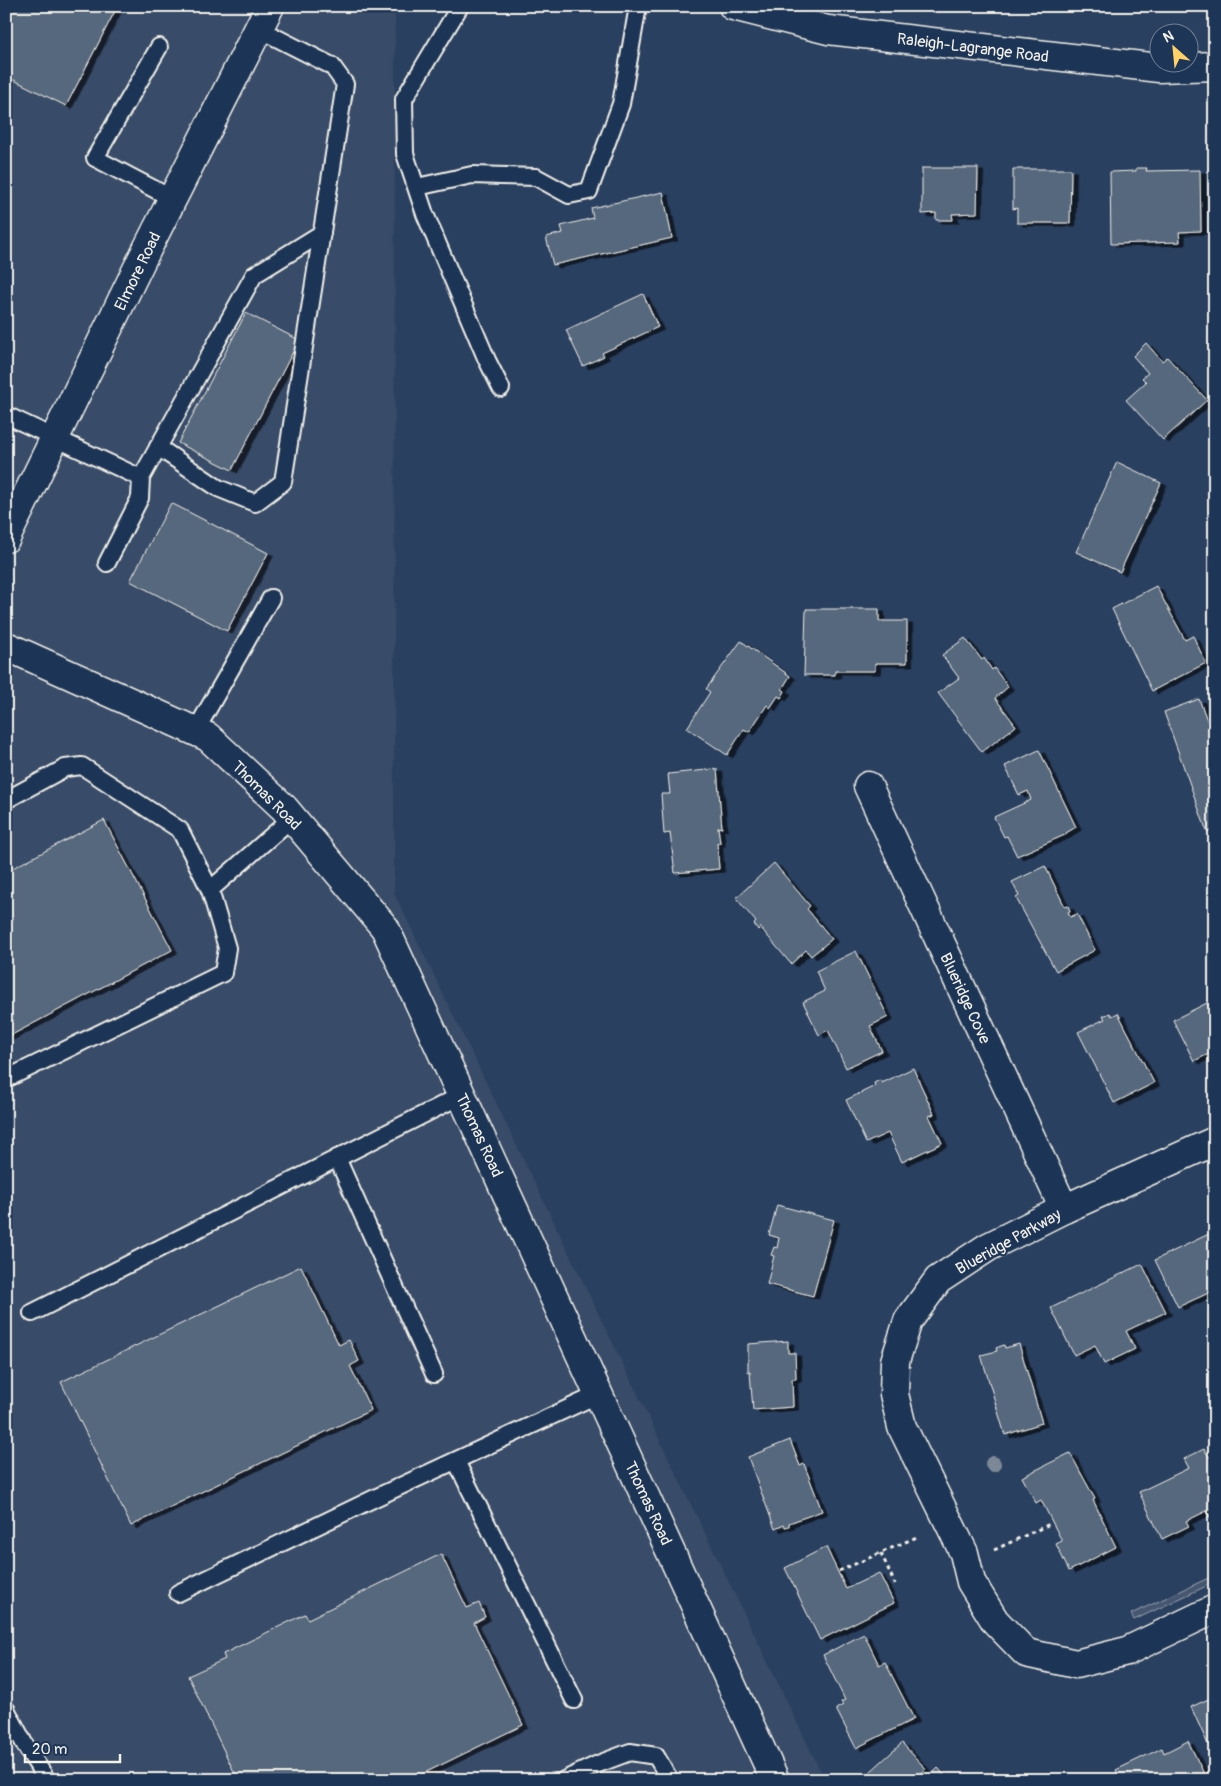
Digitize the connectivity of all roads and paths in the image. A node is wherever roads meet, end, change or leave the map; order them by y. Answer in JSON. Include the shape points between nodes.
{"nodes":[{"id":1,"x":460,"y":6,"type":"edge"},
{"id":2,"x":638,"y":6,"type":"edge"},
{"id":3,"x":733,"y":6,"type":"edge"},
{"id":4,"x":265,"y":17,"type":"edge"},
{"id":5,"x":159,"y":47,"type":"dead end"},
{"id":6,"x":1215,"y":66,"type":"edge"},
{"id":7,"x":417,"y":187,"type":"junction"},
{"id":8,"x":172,"y":200,"type":"junction"},
{"id":9,"x":322,"y":233,"type":"junction"},
{"id":10,"x":502,"y":388,"type":"dead end"},
{"id":11,"x":6,"y":415,"type":"edge"},
{"id":12,"x":55,"y":438,"type":"junction"},
{"id":13,"x":158,"y":447,"type":"junction"},
{"id":14,"x":141,"y":478,"type":"junction"},
{"id":15,"x":6,"y":538,"type":"edge"},
{"id":16,"x":107,"y":563,"type":"dead end"},
{"id":17,"x":271,"y":598,"type":"dead end"},
{"id":18,"x":6,"y":646,"type":"edge"},
{"id":19,"x":195,"y":732,"type":"junction"},
{"id":20,"x":868,"y":786,"type":"dead end"},
{"id":21,"x":6,"y":800,"type":"edge"},
{"id":22,"x":292,"y":818,"type":"junction"},
{"id":23,"x":210,"y":890,"type":"junction"},
{"id":24,"x":6,"y":1079,"type":"edge"},
{"id":25,"x":462,"y":1095,"type":"junction"},
{"id":26,"x":1215,"y":1141,"type":"edge"},
{"id":27,"x":337,"y":1158,"type":"junction"},
{"id":28,"x":1064,"y":1209,"type":"junction"},
{"id":29,"x":32,"y":1313,"type":"dead end"},
{"id":30,"x":434,"y":1374,"type":"dead end"},
{"id":31,"x":599,"y":1394,"type":"junction"},
{"id":32,"x":456,"y":1461,"type":"junction"},
{"id":33,"x":1209,"y":1514,"type":"dead end"},
{"id":34,"x":1215,"y":1521,"type":"edge"},
{"id":35,"x":1050,"y":1524,"type":"dead end"},
{"id":36,"x":920,"y":1536,"type":"dead end"},
{"id":37,"x":880,"y":1553,"type":"junction"},
{"id":38,"x":987,"y":1554,"type":"dead end"},
{"id":39,"x":839,"y":1571,"type":"dead end"},
{"id":40,"x":895,"y":1584,"type":"dead end"},
{"id":41,"x":178,"y":1593,"type":"dead end"},
{"id":42,"x":1215,"y":1610,"type":"edge"},
{"id":43,"x":574,"y":1700,"type":"dead end"},
{"id":44,"x":6,"y":1709,"type":"edge"},
{"id":45,"x":46,"y":1780,"type":"edge"},
{"id":46,"x":564,"y":1780,"type":"edge"},
{"id":47,"x":670,"y":1780,"type":"edge"},
{"id":48,"x":775,"y":1780,"type":"edge"}],
"edges":[{"from":1,"to":7,"type":"lane","via":[[404,99],[405,154]]},
{"from":2,"to":7,"type":"lane","via":[[621,104],[589,191],[569,195],[536,177],[472,175]]},
{"from":3,"to":6,"type":"street","name":"Raleigh-Lagrange Road","via":[[828,30],[1159,68]]},
{"from":4,"to":8,"type":"street","name":"Elmore Road"},
{"from":4,"to":9,"type":"lane","via":[[332,66],[345,84]]},
{"from":5,"to":8,"type":"lane","via":[[95,158]]},
{"from":7,"to":10,"type":"lane","via":[[425,214]]},
{"from":8,"to":12,"type":"street","name":"Elmore Road"},
{"from":9,"to":13,"type":"lane","via":[[254,275]]},
{"from":9,"to":13,"type":"lane","via":[[283,482],[255,503],[218,488]]},
{"from":11,"to":12,"type":"lane"},
{"from":12,"to":14,"type":"lane"},
{"from":12,"to":15,"type":"street","name":"Elmore Road"},
{"from":13,"to":14,"type":"lane"},
{"from":14,"to":16,"type":"lane","via":[[140,498]]},
{"from":17,"to":19,"type":"lane"},
{"from":18,"to":19,"type":"street","name":"Thomas Road"},
{"from":19,"to":22,"type":"street","name":"Thomas Road","via":[[208,737]]},
{"from":20,"to":28,"type":"street","name":"Blueridge Cove"},
{"from":21,"to":23,"type":"lane","via":[[65,768],[82,766],[180,830]]},
{"from":22,"to":23,"type":"lane"},
{"from":22,"to":25,"type":"street","name":"Thomas Road","via":[[385,928]]},
{"from":23,"to":24,"type":"lane","via":[[227,948],[223,973]]},
{"from":25,"to":27,"type":"lane"},
{"from":25,"to":31,"type":"street","name":"Thomas Road"},
{"from":26,"to":28,"type":"street","name":"Blueridge Parkway"},
{"from":27,"to":29,"type":"lane"},
{"from":27,"to":30,"type":"lane"},
{"from":28,"to":42,"type":"street","name":"Blueridge Parkway","via":[[988,1247],[938,1280],[908,1321],[895,1361],[894,1394],[902,1427],[964,1553],[971,1582],[995,1621],[1026,1653],[1076,1664],[1127,1651]]},
{"from":31,"to":32,"type":"lane"},
{"from":31,"to":48,"type":"street","name":"Thomas Road"},
{"from":32,"to":41,"type":"lane"},
{"from":32,"to":43,"type":"lane"},
{"from":33,"to":34,"type":"path","via":[[1212,1522]]},
{"from":35,"to":38,"type":"path"},
{"from":36,"to":37,"type":"path"},
{"from":37,"to":39,"type":"path"},
{"from":37,"to":40,"type":"path"},
{"from":44,"to":45,"type":"lane"},
{"from":46,"to":47,"type":"lane","via":[[630,1752],[656,1756]]}]}
